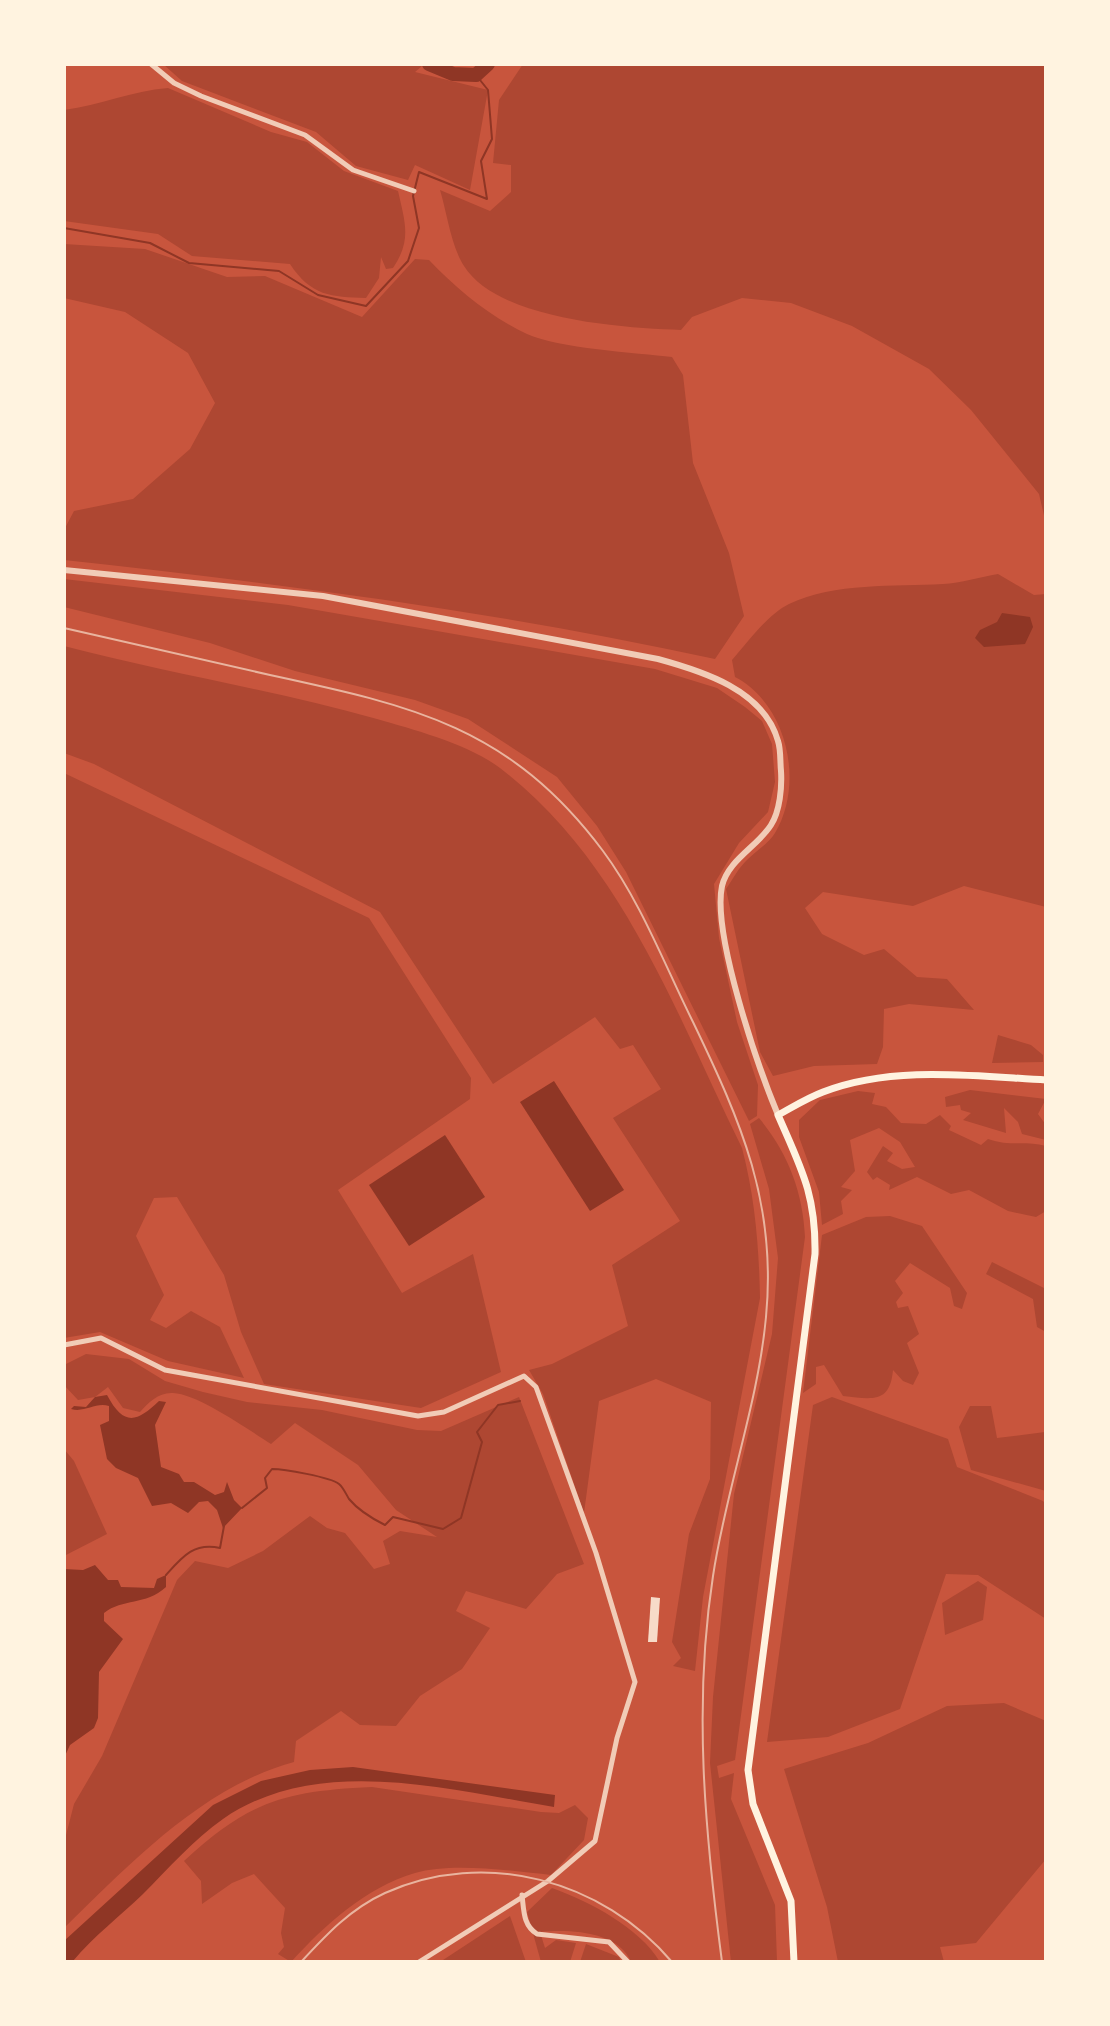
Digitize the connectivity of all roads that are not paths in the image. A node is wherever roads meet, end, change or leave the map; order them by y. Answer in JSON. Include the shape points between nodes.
{"nodes":[{"id":1,"x":151,"y":64,"type":"edge"},
{"id":2,"x":414,"y":191,"type":"dead end"},
{"id":3,"x":64,"y":570,"type":"edge"},
{"id":4,"x":1046,"y":1080,"type":"edge"},
{"id":5,"x":778,"y":1115,"type":"junction"},
{"id":6,"x":64,"y":1345,"type":"edge"},
{"id":7,"x":522,"y":1895,"type":"junction"},
{"id":8,"x":419,"y":1962,"type":"edge"},
{"id":9,"x":628,"y":1962,"type":"edge"},
{"id":10,"x":794,"y":1962,"type":"edge"}],
"edges":[{"from":1,"to":2,"type":"street","via":[[201,96],[305,135],[353,170]]},
{"from":3,"to":5,"type":"street","via":[[323,596],[658,659],[711,674],[754,703],[778,740],[782,786],[773,823],[723,883],[720,916],[757,1063]]},
{"from":4,"to":5,"type":"main road","via":[[924,1075],[871,1080],[823,1091]]},
{"from":5,"to":10,"type":"main road","via":[[805,1173],[816,1215],[815,1254],[749,1758],[753,1804],[791,1901]]},
{"from":6,"to":7,"type":"street","via":[[101,1338],[165,1370],[418,1416],[444,1412],[524,1376],[536,1387],[596,1553],[635,1682],[595,1841],[548,1881]]},
{"from":7,"to":8,"type":"street"},
{"from":7,"to":9,"type":"street","via":[[529,1929],[609,1942]]}]}
